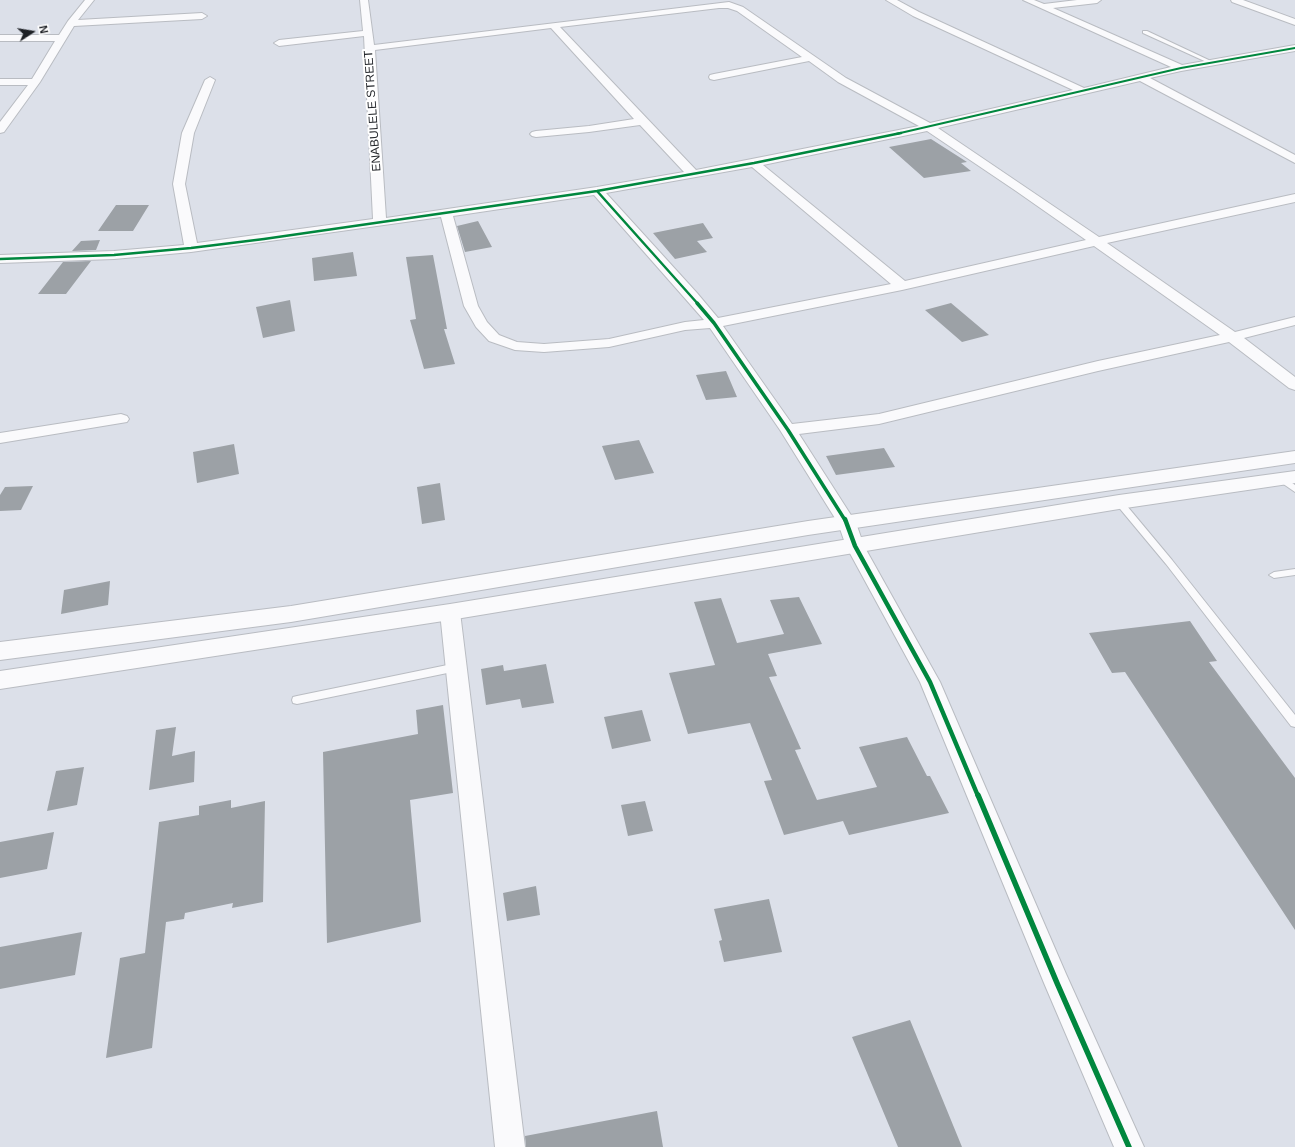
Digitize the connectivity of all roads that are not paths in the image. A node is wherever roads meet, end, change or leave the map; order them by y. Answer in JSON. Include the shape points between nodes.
{"nodes":[{"id":1,"x":90,"y":0,"type":"edge"},
{"id":2,"x":364,"y":0,"type":"edge"},
{"id":3,"x":890,"y":0,"type":"edge"},
{"id":4,"x":1027,"y":0,"type":"edge"},
{"id":5,"x":1096,"y":0,"type":"edge"},
{"id":6,"x":1235,"y":0,"type":"edge"},
{"id":7,"x":1043,"y":7,"type":"junction"},
{"id":8,"x":202,"y":16,"type":"dead end"},
{"id":9,"x":1295,"y":22,"type":"edge"},
{"id":10,"x":71,"y":23,"type":"junction"},
{"id":11,"x":554,"y":26,"type":"junction"},
{"id":12,"x":1144,"y":32,"type":"dead end"},
{"id":13,"x":368,"y":33,"type":"junction"},
{"id":14,"x":0,"y":38,"type":"edge"},
{"id":15,"x":62,"y":38,"type":"junction"},
{"id":16,"x":279,"y":43,"type":"dead end"},
{"id":17,"x":370,"y":48,"type":"junction"},
{"id":18,"x":1295,"y":48,"type":"edge"},
{"id":19,"x":812,"y":58,"type":"junction"},
{"id":20,"x":1213,"y":63,"type":"junction"},
{"id":21,"x":1181,"y":68,"type":"junction"},
{"id":22,"x":714,"y":77,"type":"dead end"},
{"id":23,"x":1142,"y":78,"type":"junction"},
{"id":24,"x":210,"y":80,"type":"dead end"},
{"id":25,"x":0,"y":82,"type":"edge"},
{"id":26,"x":35,"y":82,"type":"junction"},
{"id":27,"x":1083,"y":91,"type":"junction"},
{"id":28,"x":642,"y":121,"type":"junction"},
{"id":29,"x":1,"y":127,"type":"edge"},
{"id":30,"x":929,"y":127,"type":"junction"},
{"id":31,"x":536,"y":134,"type":"dead end"},
{"id":32,"x":1295,"y":160,"type":"edge"},
{"id":33,"x":754,"y":163,"type":"junction"},
{"id":34,"x":693,"y":174,"type":"junction"},
{"id":35,"x":597,"y":191,"type":"junction"},
{"id":36,"x":1295,"y":198,"type":"edge"},
{"id":37,"x":446,"y":214,"type":"junction"},
{"id":38,"x":380,"y":223,"type":"junction"},
{"id":39,"x":1097,"y":241,"type":"junction"},
{"id":40,"x":192,"y":248,"type":"junction"},
{"id":41,"x":0,"y":259,"type":"edge"},
{"id":42,"x":902,"y":286,"type":"junction"},
{"id":43,"x":1295,"y":321,"type":"edge"},
{"id":44,"x":714,"y":323,"type":"junction"},
{"id":45,"x":1232,"y":337,"type":"junction"},
{"id":46,"x":1295,"y":385,"type":"edge"},
{"id":47,"x":121,"y":419,"type":"dead end"},
{"id":48,"x":788,"y":430,"type":"junction"},
{"id":49,"x":0,"y":438,"type":"edge"},
{"id":50,"x":1295,"y":457,"type":"edge"},
{"id":51,"x":1291,"y":482,"type":"edge"},
{"id":52,"x":1120,"y":502,"type":"junction"},
{"id":53,"x":847,"y":523,"type":"junction"},
{"id":54,"x":855,"y":546,"type":"junction"},
{"id":55,"x":1295,"y":572,"type":"edge"},
{"id":56,"x":1274,"y":575,"type":"dead end"},
{"id":57,"x":450,"y":612,"type":"junction"},
{"id":58,"x":0,"y":651,"type":"edge"},
{"id":59,"x":457,"y":667,"type":"junction"},
{"id":60,"x":0,"y":680,"type":"edge"},
{"id":61,"x":297,"y":700,"type":"dead end"},
{"id":62,"x":1295,"y":723,"type":"edge"},
{"id":63,"x":510,"y":1147,"type":"edge"},
{"id":64,"x":1129,"y":1147,"type":"edge"}],
"edges":[{"from":1,"to":10,"type":"street"},
{"from":2,"to":13,"type":"street","name":"ENABULELE STREET"},
{"from":3,"to":27,"type":"street"},
{"from":4,"to":7,"type":"street"},
{"from":5,"to":7,"type":"street"},
{"from":6,"to":9,"type":"street"},
{"from":7,"to":21,"type":"street"},
{"from":8,"to":10,"type":"street"},
{"from":10,"to":15,"type":"street"},
{"from":11,"to":17,"type":"street"},
{"from":11,"to":19,"type":"street","via":[[729,5],[740,9]]},
{"from":11,"to":28,"type":"street"},
{"from":12,"to":20,"type":"lane"},
{"from":13,"to":16,"type":"street"},
{"from":13,"to":17,"type":"street","name":"ENABULELE STREET"},
{"from":14,"to":15,"type":"street"},
{"from":15,"to":26,"type":"street"},
{"from":17,"to":38,"type":"street","name":"ENABULELE STREET"},
{"from":18,"to":20,"type":"street"},
{"from":19,"to":22,"type":"street"},
{"from":19,"to":30,"type":"street","via":[[842,80]]},
{"from":20,"to":21,"type":"street"},
{"from":21,"to":23,"type":"street"},
{"from":23,"to":27,"type":"street"},
{"from":23,"to":32,"type":"street"},
{"from":24,"to":40,"type":"street","via":[[188,133],[179,184]]},
{"from":25,"to":26,"type":"street"},
{"from":26,"to":29,"type":"street"},
{"from":27,"to":30,"type":"street"},
{"from":28,"to":31,"type":"street"},
{"from":28,"to":34,"type":"street"},
{"from":30,"to":33,"type":"street"},
{"from":30,"to":39,"type":"street"},
{"from":33,"to":34,"type":"street"},
{"from":33,"to":42,"type":"street"},
{"from":34,"to":35,"type":"street"},
{"from":35,"to":37,"type":"street"},
{"from":35,"to":44,"type":"street"},
{"from":36,"to":39,"type":"street"},
{"from":37,"to":38,"type":"street"},
{"from":37,"to":44,"type":"street","via":[[470,306],[494,338],[515,346],[544,348],[609,343],[685,326]]},
{"from":38,"to":40,"type":"street"},
{"from":39,"to":42,"type":"street"},
{"from":39,"to":45,"type":"street"},
{"from":40,"to":41,"type":"street","via":[[114,255]]},
{"from":42,"to":44,"type":"street"},
{"from":43,"to":45,"type":"street"},
{"from":44,"to":48,"type":"street"},
{"from":45,"to":46,"type":"street"},
{"from":45,"to":48,"type":"street","via":[[1098,366],[879,419]]},
{"from":47,"to":49,"type":"street"},
{"from":48,"to":53,"type":"street"},
{"from":50,"to":53,"type":"highway"},
{"from":51,"to":52,"type":"highway"},
{"from":52,"to":54,"type":"highway"},
{"from":52,"to":62,"type":"lane"},
{"from":53,"to":54,"type":"street"},
{"from":53,"to":58,"type":"highway","via":[[292,614]]},
{"from":54,"to":57,"type":"highway"},
{"from":54,"to":64,"type":"street","via":[[930,682]]},
{"from":55,"to":56,"type":"lane"},
{"from":57,"to":59,"type":"street"},
{"from":57,"to":60,"type":"highway"},
{"from":59,"to":61,"type":"lane"},
{"from":59,"to":63,"type":"street"}]}
